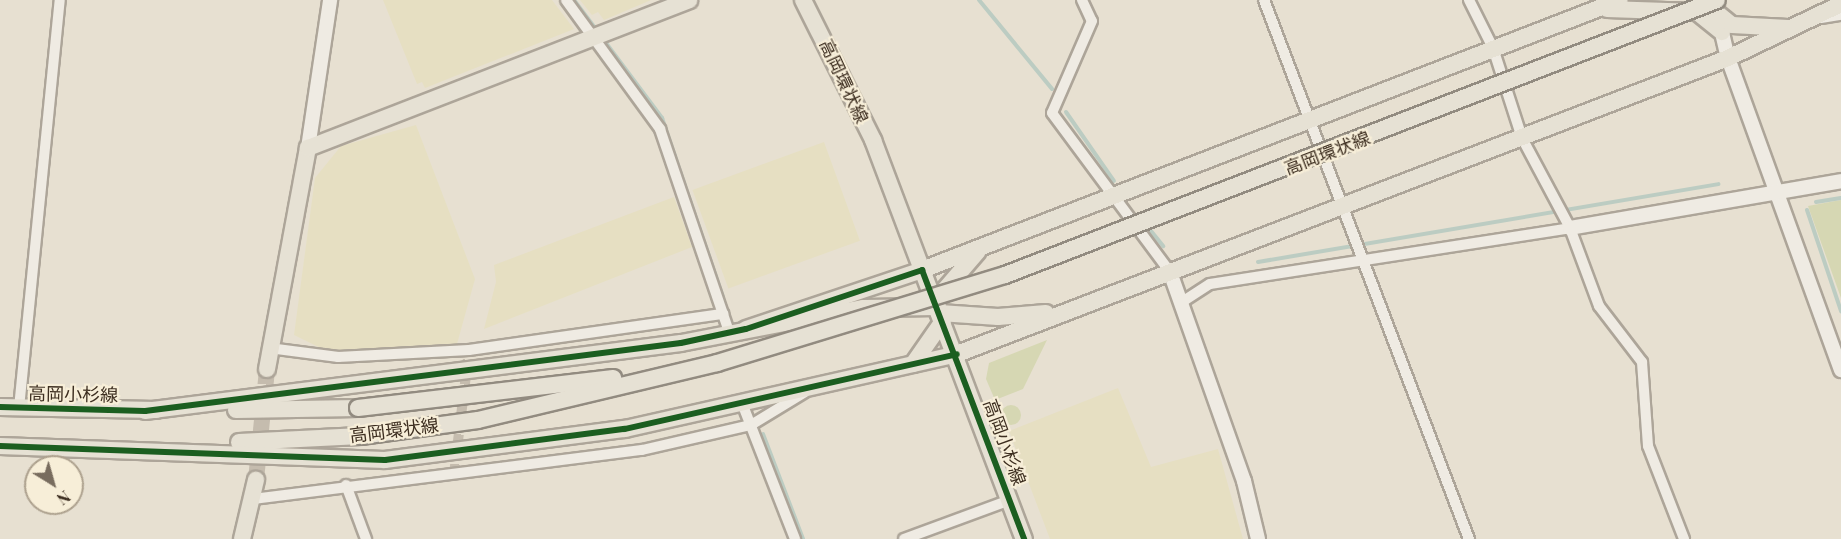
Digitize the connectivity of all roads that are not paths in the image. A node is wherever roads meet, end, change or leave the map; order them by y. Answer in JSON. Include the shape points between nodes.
{"nodes":[{"id":1,"x":60,"y":0,"type":"edge"},
{"id":2,"x":330,"y":0,"type":"edge"},
{"id":3,"x":566,"y":0,"type":"edge"},
{"id":4,"x":689,"y":0,"type":"edge"},
{"id":5,"x":803,"y":0,"type":"edge"},
{"id":6,"x":1082,"y":0,"type":"edge"},
{"id":7,"x":1264,"y":0,"type":"edge"},
{"id":8,"x":1469,"y":0,"type":"edge"},
{"id":9,"x":1620,"y":0,"type":"edge"},
{"id":10,"x":1716,"y":4,"type":"edge"},
{"id":11,"x":1841,"y":4,"type":"edge"},
{"id":12,"x":1594,"y":10,"type":"junction"},
{"id":13,"x":1841,"y":15,"type":"edge"},
{"id":14,"x":1799,"y":24,"type":"junction"},
{"id":15,"x":1722,"y":32,"type":"junction"},
{"id":16,"x":594,"y":37,"type":"junction"},
{"id":17,"x":1493,"y":48,"type":"junction"},
{"id":18,"x":1728,"y":58,"type":"junction"},
{"id":19,"x":1310,"y":123,"type":"junction"},
{"id":20,"x":1522,"y":138,"type":"junction"},
{"id":21,"x":308,"y":148,"type":"junction"},
{"id":22,"x":1841,"y":181,"type":"edge"},
{"id":23,"x":1774,"y":190,"type":"junction"},
{"id":24,"x":1115,"y":196,"type":"junction"},
{"id":25,"x":1343,"y":207,"type":"junction"},
{"id":26,"x":1570,"y":228,"type":"junction"},
{"id":27,"x":985,"y":244,"type":"junction"},
{"id":28,"x":1364,"y":261,"type":"junction"},
{"id":29,"x":922,"y":270,"type":"junction"},
{"id":30,"x":1170,"y":272,"type":"junction"},
{"id":31,"x":1182,"y":302,"type":"junction"},
{"id":32,"x":939,"y":311,"type":"junction"},
{"id":33,"x":1065,"y":311,"type":"junction"},
{"id":34,"x":723,"y":314,"type":"junction"},
{"id":35,"x":746,"y":329,"type":"junction"},
{"id":36,"x":729,"y":332,"type":"junction"},
{"id":37,"x":269,"y":348,"type":"junction"},
{"id":38,"x":957,"y":354,"type":"junction"},
{"id":39,"x":717,"y":363,"type":"junction"},
{"id":40,"x":913,"y":364,"type":"junction"},
{"id":41,"x":267,"y":369,"type":"tunnel mouth"},
{"id":42,"x":1841,"y":370,"type":"edge"},
{"id":43,"x":816,"y":386,"type":"junction"},
{"id":44,"x":742,"y":403,"type":"junction"},
{"id":45,"x":0,"y":407,"type":"edge"},
{"id":46,"x":19,"y":408,"type":"junction"},
{"id":47,"x":145,"y":411,"type":"junction"},
{"id":48,"x":751,"y":424,"type":"junction"},
{"id":49,"x":0,"y":446,"type":"edge"},
{"id":50,"x":64,"y":447,"type":"junction"},
{"id":51,"x":256,"y":480,"type":"tunnel mouth"},
{"id":52,"x":346,"y":485,"type":"junction"},
{"id":53,"x":253,"y":499,"type":"junction"},
{"id":54,"x":1010,"y":500,"type":"junction"},
{"id":55,"x":242,"y":539,"type":"edge"},
{"id":56,"x":366,"y":539,"type":"edge"},
{"id":57,"x":795,"y":539,"type":"edge"},
{"id":58,"x":904,"y":539,"type":"edge"},
{"id":59,"x":1024,"y":539,"type":"edge"},
{"id":60,"x":1258,"y":539,"type":"edge"},
{"id":61,"x":1469,"y":539,"type":"edge"},
{"id":62,"x":1684,"y":539,"type":"edge"}],
"edges":[{"from":1,"to":46,"type":"street"},
{"from":2,"to":21,"type":"street"},
{"from":3,"to":16,"type":"street"},
{"from":4,"to":16,"type":"main road"},
{"from":5,"to":29,"type":"main road","name":"高岡環状線","via":[[873,140]]},
{"from":6,"to":24,"type":"street","via":[[1092,21],[1052,113]]},
{"from":7,"to":19,"type":"street"},
{"from":8,"to":17,"type":"street"},
{"from":9,"to":12,"type":"main road"},
{"from":10,"to":14,"type":"main road","via":[[1732,26]]},
{"from":10,"to":15,"type":"street"},
{"from":10,"to":39,"type":"main road","name":"高岡環状線","bridge":true,"via":[[1005,275]]},
{"from":11,"to":14,"type":"main road"},
{"from":12,"to":15,"type":"main road","via":[[1685,10],[1710,17]]},
{"from":12,"to":17,"type":"main road"},
{"from":13,"to":14,"type":"street"},
{"from":14,"to":18,"type":"main road"},
{"from":15,"to":18,"type":"street"},
{"from":16,"to":21,"type":"main road"},
{"from":16,"to":34,"type":"street","via":[[660,129]]},
{"from":17,"to":19,"type":"main road"},
{"from":17,"to":20,"type":"street"},
{"from":18,"to":20,"type":"main road"},
{"from":18,"to":23,"type":"street"},
{"from":19,"to":24,"type":"main road"},
{"from":19,"to":25,"type":"street"},
{"from":20,"to":25,"type":"main road"},
{"from":20,"to":26,"type":"street"},
{"from":21,"to":37,"type":"main road"},
{"from":22,"to":23,"type":"street"},
{"from":23,"to":26,"type":"street"},
{"from":23,"to":42,"type":"street"},
{"from":24,"to":27,"type":"main road"},
{"from":24,"to":30,"type":"street"},
{"from":25,"to":28,"type":"street"},
{"from":25,"to":30,"type":"main road"},
{"from":26,"to":28,"type":"street"},
{"from":26,"to":62,"type":"street","via":[[1599,306],[1642,362],[1648,446]]},
{"from":27,"to":29,"type":"main road"},
{"from":27,"to":32,"type":"main road"},
{"from":28,"to":31,"type":"street","via":[[1210,284]]},
{"from":28,"to":61,"type":"street"},
{"from":29,"to":32,"type":"main road","name":"高岡環状線"},
{"from":29,"to":35,"type":"main road"},
{"from":30,"to":31,"type":"street"},
{"from":30,"to":33,"type":"main road"},
{"from":31,"to":60,"type":"street","via":[[1244,481]]},
{"from":32,"to":33,"type":"main road","via":[[998,317]]},
{"from":32,"to":35,"type":"main road","via":[[863,308],[783,327]]},
{"from":32,"to":38,"type":"main road","name":"高岡環状線"},
{"from":32,"to":40,"type":"main road"},
{"from":33,"to":38,"type":"main road"},
{"from":34,"to":36,"type":"street"},
{"from":34,"to":37,"type":"street","via":[[469,350],[338,357]]},
{"from":35,"to":36,"type":"main road"},
{"from":36,"to":47,"type":"main road","via":[[670,345]]},
{"from":37,"to":41,"type":"main road"},
{"from":38,"to":40,"type":"main road"},
{"from":38,"to":54,"type":"main road","name":"高岡小杉線"},
{"from":39,"to":47,"type":"main road","name":"高岡環状線","bridge":true,"via":[[358,408]]},
{"from":39,"to":50,"type":"main road","name":"高岡環状線","bridge":true,"via":[[478,420],[361,436]]},
{"from":40,"to":43,"type":"main road"},
{"from":43,"to":44,"type":"main road"},
{"from":43,"to":48,"type":"street"},
{"from":44,"to":48,"type":"street"},
{"from":44,"to":50,"type":"main road","via":[[603,433],[385,460]]},
{"from":45,"to":46,"type":"main road","name":"高岡小杉線"},
{"from":46,"to":47,"type":"main road","name":"高岡小杉線"},
{"from":48,"to":52,"type":"street","via":[[642,450]]},
{"from":48,"to":57,"type":"street"},
{"from":49,"to":50,"type":"main road"},
{"from":51,"to":53,"type":"main road"},
{"from":52,"to":53,"type":"street"},
{"from":52,"to":56,"type":"street"},
{"from":53,"to":55,"type":"main road"},
{"from":54,"to":58,"type":"street"},
{"from":54,"to":59,"type":"main road","name":"高岡小杉線"}]}
